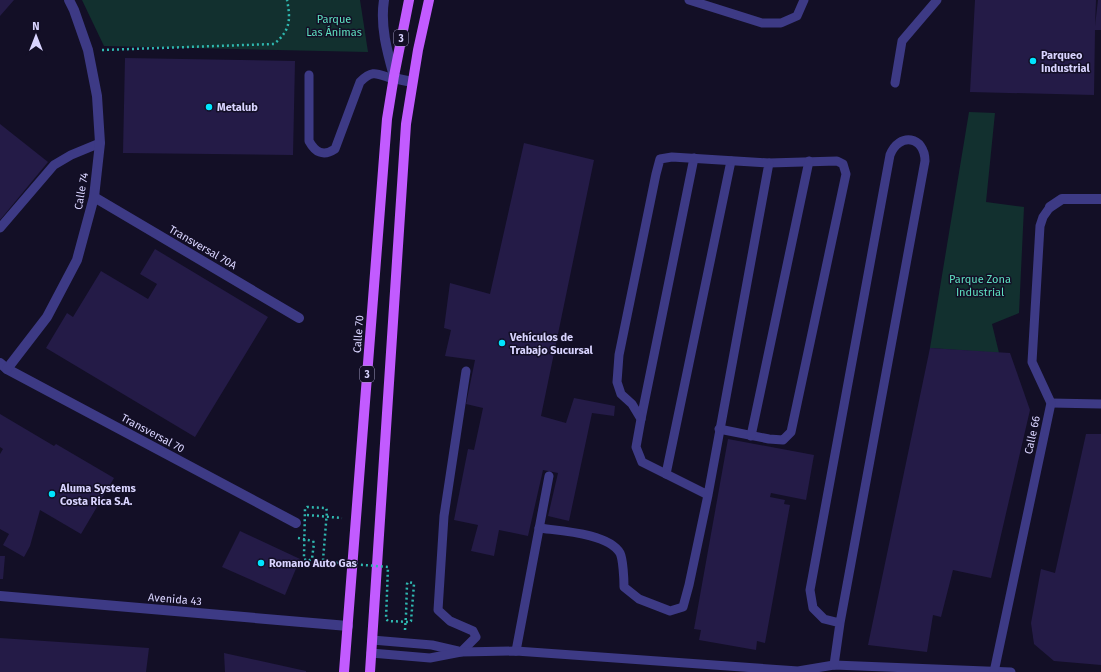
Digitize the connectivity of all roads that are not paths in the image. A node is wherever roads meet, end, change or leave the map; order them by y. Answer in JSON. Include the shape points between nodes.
{"nodes":[{"id":1,"x":69,"y":0,"type":"edge"},
{"id":2,"x":384,"y":0,"type":"edge"},
{"id":3,"x":409,"y":0,"type":"edge"},
{"id":4,"x":429,"y":0,"type":"edge"},
{"id":5,"x":689,"y":0,"type":"edge"},
{"id":6,"x":804,"y":0,"type":"edge"},
{"id":7,"x":937,"y":0,"type":"edge"},
{"id":8,"x":309,"y":75,"type":"dead end"},
{"id":9,"x":393,"y":78,"type":"junction"},
{"id":10,"x":412,"y":82,"type":"junction"},
{"id":11,"x":895,"y":83,"type":"dead end"},
{"id":12,"x":100,"y":143,"type":"junction"},
{"id":13,"x":694,"y":158,"type":"junction"},
{"id":14,"x":731,"y":161,"type":"junction"},
{"id":15,"x":809,"y":161,"type":"junction"},
{"id":16,"x":769,"y":163,"type":"junction"},
{"id":17,"x":94,"y":197,"type":"junction"},
{"id":18,"x":1101,"y":199,"type":"edge"},
{"id":19,"x":1050,"y":206,"type":"joint"},
{"id":20,"x":0,"y":228,"type":"edge"},
{"id":21,"x":299,"y":318,"type":"dead end"},
{"id":22,"x":4,"y":366,"type":"edge"},
{"id":23,"x":466,"y":371,"type":"dead end"},
{"id":24,"x":1051,"y":403,"type":"junction"},
{"id":25,"x":1101,"y":404,"type":"edge"},
{"id":26,"x":641,"y":419,"type":"junction"},
{"id":27,"x":720,"y":429,"type":"junction"},
{"id":28,"x":751,"y":436,"type":"junction"},
{"id":29,"x":666,"y":474,"type":"junction"},
{"id":30,"x":549,"y":476,"type":"dead end"},
{"id":31,"x":708,"y":495,"type":"junction"},
{"id":32,"x":296,"y":523,"type":"dead end"},
{"id":33,"x":539,"y":528,"type":"junction"},
{"id":34,"x":0,"y":596,"type":"edge"},
{"id":35,"x":840,"y":623,"type":"junction"},
{"id":36,"x":348,"y":626,"type":"junction"},
{"id":37,"x":372,"y":640,"type":"junction"},
{"id":38,"x":516,"y":651,"type":"junction"},
{"id":39,"x":461,"y":652,"type":"junction"},
{"id":40,"x":371,"y":653,"type":"junction"},
{"id":41,"x":834,"y":665,"type":"junction"},
{"id":42,"x":995,"y":671,"type":"edge"},
{"id":43,"x":344,"y":672,"type":"edge"},
{"id":44,"x":370,"y":672,"type":"edge"},
{"id":45,"x":1011,"y":672,"type":"edge"}],
"edges":[{"from":1,"to":12,"type":"street","name":"Calle 74","via":[[88,50],[97,96]]},
{"from":2,"to":9,"type":"street","via":[[384,31]]},
{"from":3,"to":9,"type":"main road","name":"Calle 70","number":"3"},
{"from":4,"to":10,"type":"main road","number":"3"},
{"from":5,"to":6,"type":"lane","via":[[762,23],[781,22],[797,16]]},
{"from":7,"to":11,"type":"lane","via":[[902,41]]},
{"from":8,"to":9,"type":"lane","via":[[309,141],[313,149],[319,152],[330,152],[335,149],[360,82],[367,75],[375,73]]},
{"from":9,"to":10,"type":"street"},
{"from":9,"to":36,"type":"main road","name":"Calle 70","number":"3","via":[[387,119]]},
{"from":10,"to":37,"type":"main road","number":"3","via":[[406,124]]},
{"from":12,"to":17,"type":"street","name":"Calle 74"},
{"from":12,"to":20,"type":"lane","via":[[54,165]]},
{"from":13,"to":14,"type":"lane"},
{"from":13,"to":26,"type":"lane"},
{"from":13,"to":26,"type":"lane","via":[[660,159],[619,355],[617,382],[621,394],[632,404]]},
{"from":14,"to":16,"type":"lane"},
{"from":14,"to":29,"type":"lane"},
{"from":15,"to":16,"type":"lane"},
{"from":15,"to":28,"type":"lane"},
{"from":15,"to":28,"type":"lane","via":[[837,161],[843,164],[846,174],[792,432],[783,440]]},
{"from":16,"to":27,"type":"lane"},
{"from":17,"to":21,"type":"street","name":"Transversal 70A"},
{"from":17,"to":22,"type":"street","name":"Calle 74","via":[[77,260],[47,318]]},
{"from":18,"to":19,"type":"street","via":[[1062,199]]},
{"from":19,"to":24,"type":"lane","via":[[1040,226],[1032,362]]},
{"from":22,"to":32,"type":"street","name":"Transversal 70"},
{"from":23,"to":39,"type":"lane","via":[[444,516],[438,610],[450,621],[473,631],[476,637]]},
{"from":24,"to":25,"type":"lane"},
{"from":24,"to":42,"type":"lane","name":"Calle 66"},
{"from":26,"to":29,"type":"lane","via":[[636,447],[642,462]]},
{"from":27,"to":28,"type":"lane"},
{"from":27,"to":31,"type":"lane"},
{"from":29,"to":31,"type":"lane"},
{"from":30,"to":33,"type":"lane"},
{"from":31,"to":33,"type":"lane","via":[[683,607],[670,611],[639,599],[624,587],[620,553],[608,543],[587,534]]},
{"from":33,"to":38,"type":"lane"},
{"from":34,"to":36,"type":"street","name":"Avenida 43"},
{"from":35,"to":35,"type":"lane","via":[[925,161],[923,148],[912,140],[901,140],[890,154],[810,590],[813,608],[824,619]]},
{"from":35,"to":41,"type":"lane"},
{"from":36,"to":43,"type":"main road","name":"Calle 70","number":"3"},
{"from":37,"to":39,"type":"lane","via":[[432,645]]},
{"from":37,"to":40,"type":"main road","number":"3"},
{"from":38,"to":39,"type":"lane"},
{"from":38,"to":41,"type":"lane","via":[[798,671]]},
{"from":39,"to":40,"type":"lane","via":[[430,658]]},
{"from":40,"to":44,"type":"main road","number":"3"},
{"from":41,"to":42,"type":"lane"},
{"from":42,"to":45,"type":"lane"}]}
